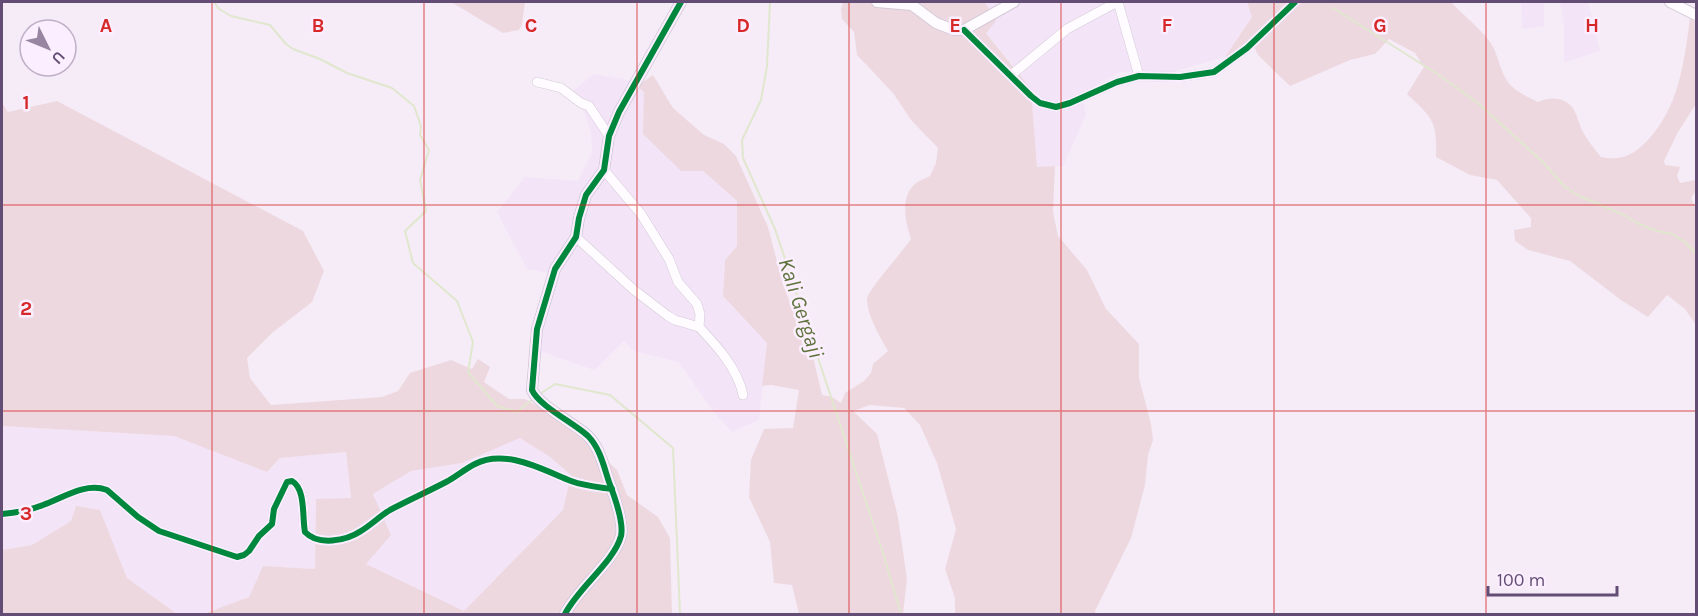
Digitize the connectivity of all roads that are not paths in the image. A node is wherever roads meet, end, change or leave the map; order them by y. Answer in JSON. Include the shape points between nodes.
{"nodes":[{"id":1,"x":681,"y":2,"type":"edge"},
{"id":2,"x":877,"y":2,"type":"edge"},
{"id":3,"x":1014,"y":2,"type":"edge"},
{"id":4,"x":1117,"y":2,"type":"edge"},
{"id":5,"x":1295,"y":2,"type":"edge"},
{"id":6,"x":1670,"y":2,"type":"edge"},
{"id":7,"x":1696,"y":15,"type":"edge"},
{"id":8,"x":964,"y":30,"type":"junction"},
{"id":9,"x":1010,"y":76,"type":"junction"},
{"id":10,"x":1139,"y":76,"type":"junction"},
{"id":11,"x":537,"y":82,"type":"dead end"},
{"id":12,"x":609,"y":136,"type":"junction"},
{"id":13,"x":604,"y":170,"type":"junction"},
{"id":14,"x":576,"y":237,"type":"junction"},
{"id":15,"x":699,"y":327,"type":"junction"},
{"id":16,"x":743,"y":395,"type":"dead end"},
{"id":17,"x":612,"y":489,"type":"junction"},
{"id":18,"x":2,"y":514,"type":"edge"},
{"id":19,"x":566,"y":615,"type":"edge"}],
"edges":[{"from":1,"to":12,"type":"street"},
{"from":2,"to":8,"type":"street","via":[[912,5],[942,26]]},
{"from":3,"to":8,"type":"street"},
{"from":4,"to":9,"type":"street","via":[[1067,29]]},
{"from":4,"to":10,"type":"street"},
{"from":5,"to":10,"type":"street","via":[[1247,48],[1214,72],[1180,77]]},
{"from":6,"to":7,"type":"street"},
{"from":8,"to":9,"type":"street"},
{"from":9,"to":10,"type":"street","via":[[1040,103],[1056,107]]},
{"from":11,"to":12,"type":"street","via":[[561,88],[589,106]]},
{"from":12,"to":13,"type":"street"},
{"from":13,"to":14,"type":"street","via":[[586,195]]},
{"from":13,"to":15,"type":"street","via":[[641,214],[678,282],[697,304]]},
{"from":14,"to":15,"type":"street","via":[[668,316]]},
{"from":14,"to":17,"type":"street","via":[[555,269],[537,328],[532,380],[537,397],[589,437]]},
{"from":15,"to":16,"type":"street","via":[[727,360]]},
{"from":17,"to":18,"type":"street","via":[[585,485],[518,462],[492,459],[476,463],[396,507],[360,532],[329,540],[313,538],[305,532],[301,494],[292,481],[287,482],[274,509],[272,524],[249,551],[237,557],[159,531],[102,488],[81,490],[41,506]]},
{"from":17,"to":19,"type":"street","via":[[621,534],[616,548],[572,601]]}]}
